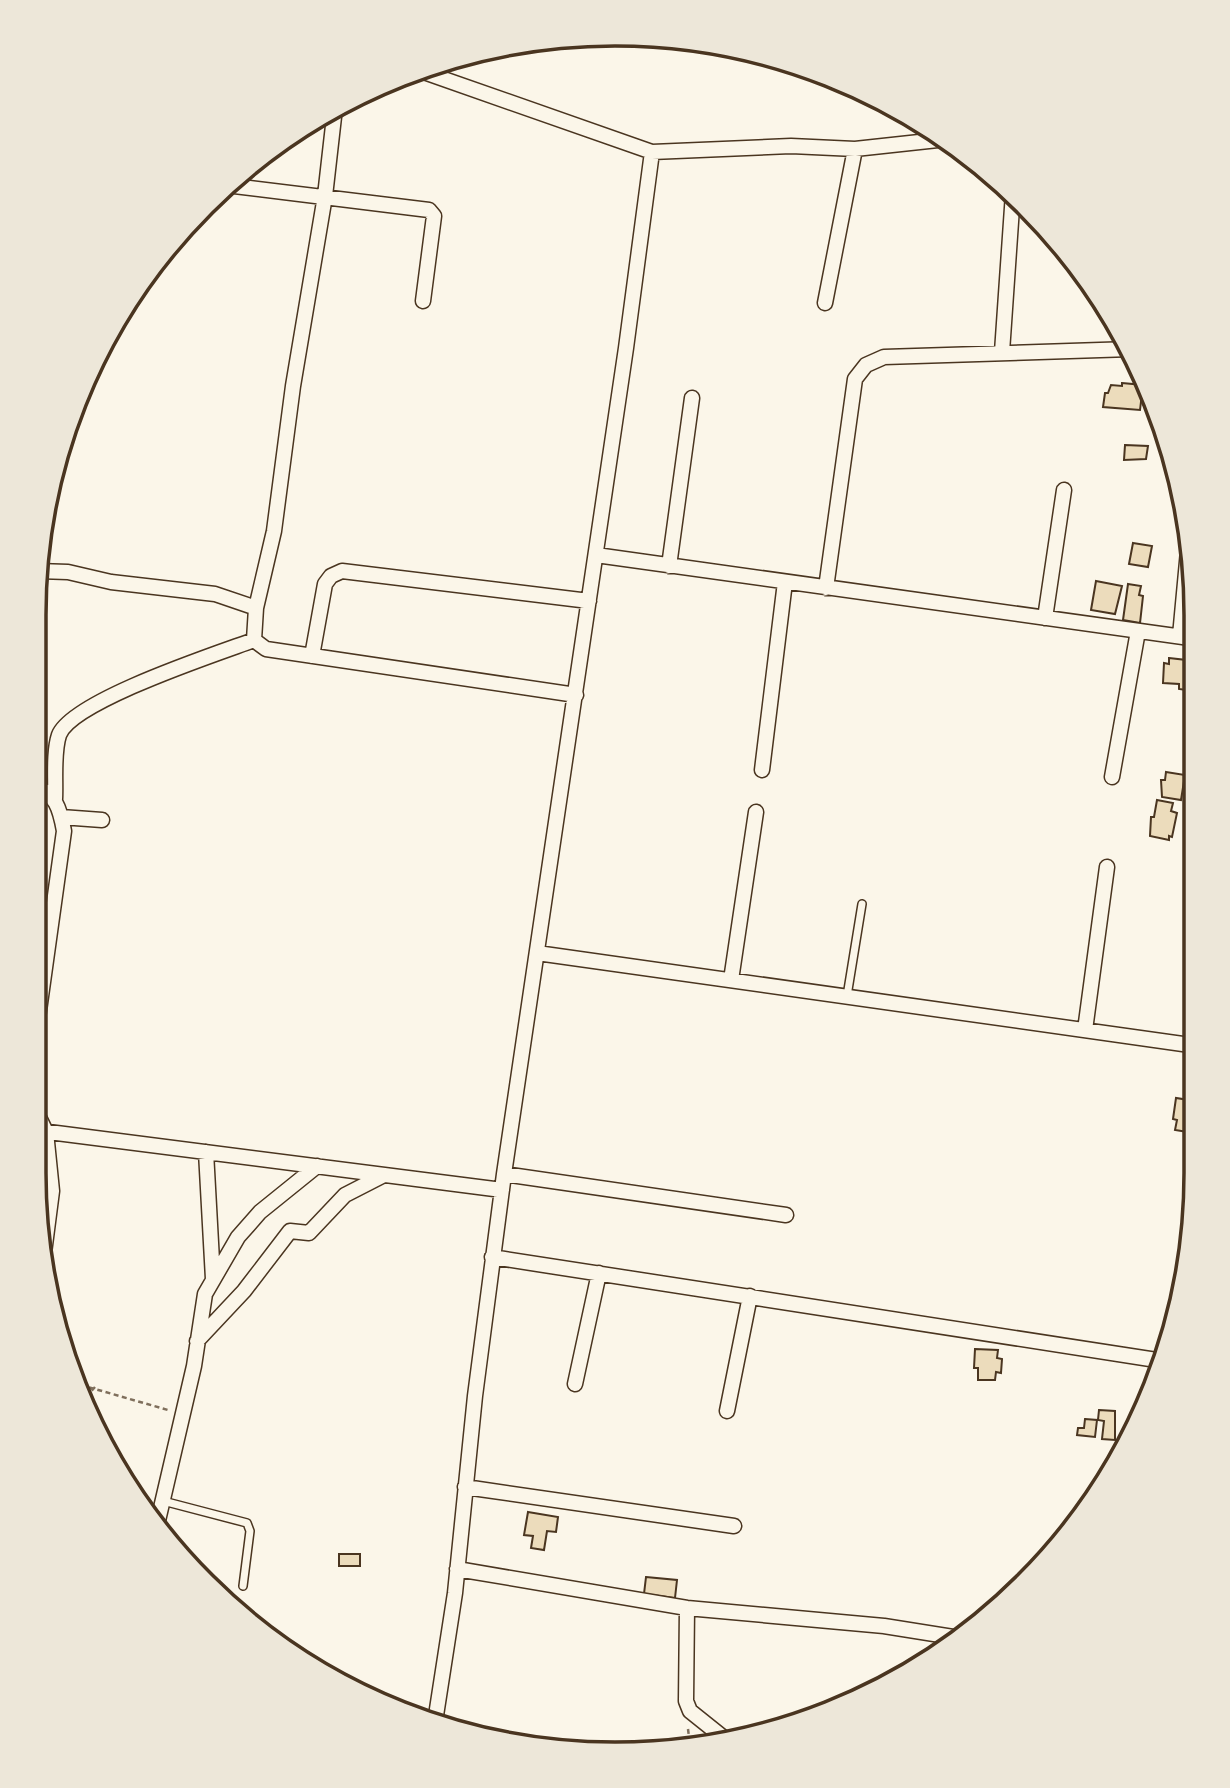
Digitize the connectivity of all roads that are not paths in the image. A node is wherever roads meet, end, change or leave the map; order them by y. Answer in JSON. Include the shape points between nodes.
{"nodes":[{"id":1,"x":434,"y":75,"type":"edge"},
{"id":2,"x":334,"y":120,"type":"edge"},
{"id":3,"x":931,"y":141,"type":"edge"},
{"id":4,"x":855,"y":149,"type":"junction"},
{"id":5,"x":652,"y":152,"type":"junction"},
{"id":6,"x":240,"y":187,"type":"edge"},
{"id":7,"x":326,"y":196,"type":"junction"},
{"id":8,"x":1012,"y":207,"type":"edge"},
{"id":9,"x":423,"y":301,"type":"dead end"},
{"id":10,"x":825,"y":303,"type":"dead end"},
{"id":11,"x":1119,"y":349,"type":"edge"},
{"id":12,"x":1002,"y":352,"type":"junction"},
{"id":13,"x":692,"y":398,"type":"dead end"},
{"id":14,"x":1064,"y":490,"type":"dead end"},
{"id":15,"x":596,"y":555,"type":"junction"},
{"id":16,"x":669,"y":566,"type":"junction"},
{"id":17,"x":48,"y":571,"type":"edge"},
{"id":18,"x":785,"y":582,"type":"junction"},
{"id":19,"x":826,"y":587,"type":"junction"},
{"id":20,"x":1184,"y":598,"type":"edge"},
{"id":21,"x":589,"y":601,"type":"junction"},
{"id":22,"x":256,"y":608,"type":"junction"},
{"id":23,"x":1045,"y":618,"type":"junction"},
{"id":24,"x":1138,"y":631,"type":"junction"},
{"id":25,"x":1180,"y":636,"type":"junction"},
{"id":26,"x":1184,"y":637,"type":"edge"},
{"id":27,"x":254,"y":640,"type":"junction"},
{"id":28,"x":312,"y":656,"type":"junction"},
{"id":29,"x":576,"y":695,"type":"junction"},
{"id":30,"x":762,"y":770,"type":"dead end"},
{"id":31,"x":1112,"y":777,"type":"dead end"},
{"id":32,"x":46,"y":791,"type":"edge"},
{"id":33,"x":55,"y":799,"type":"junction"},
{"id":34,"x":756,"y":812,"type":"dead end"},
{"id":35,"x":61,"y":817,"type":"junction"},
{"id":36,"x":102,"y":820,"type":"dead end"},
{"id":37,"x":1107,"y":867,"type":"dead end"},
{"id":38,"x":862,"y":904,"type":"dead end"},
{"id":39,"x":537,"y":953,"type":"junction"},
{"id":40,"x":46,"y":960,"type":"edge"},
{"id":41,"x":731,"y":980,"type":"junction"},
{"id":42,"x":847,"y":996,"type":"junction"},
{"id":43,"x":1085,"y":1030,"type":"junction"},
{"id":44,"x":1184,"y":1044,"type":"edge"},
{"id":45,"x":46,"y":1132,"type":"edge"},
{"id":46,"x":206,"y":1152,"type":"junction"},
{"id":47,"x":46,"y":1161,"type":"edge"},
{"id":48,"x":317,"y":1166,"type":"junction"},
{"id":49,"x":504,"y":1174,"type":"junction"},
{"id":50,"x":384,"y":1175,"type":"junction"},
{"id":51,"x":502,"y":1190,"type":"junction"},
{"id":52,"x":786,"y":1215,"type":"dead end"},
{"id":53,"x":48,"y":1222,"type":"edge"},
{"id":54,"x":492,"y":1257,"type":"junction"},
{"id":55,"x":599,"y":1273,"type":"junction"},
{"id":56,"x":213,"y":1279,"type":"junction"},
{"id":57,"x":750,"y":1296,"type":"junction"},
{"id":58,"x":197,"y":1341,"type":"junction"},
{"id":59,"x":1153,"y":1358,"type":"edge"},
{"id":60,"x":575,"y":1384,"type":"dead end"},
{"id":61,"x":727,"y":1411,"type":"dead end"},
{"id":62,"x":465,"y":1487,"type":"junction"},
{"id":63,"x":162,"y":1501,"type":"junction"},
{"id":64,"x":159,"y":1515,"type":"edge"},
{"id":65,"x":734,"y":1526,"type":"dead end"},
{"id":66,"x":457,"y":1569,"type":"junction"},
{"id":67,"x":243,"y":1586,"type":"dead end"},
{"id":68,"x":687,"y":1608,"type":"junction"},
{"id":69,"x":947,"y":1636,"type":"edge"},
{"id":70,"x":436,"y":1713,"type":"edge"},
{"id":71,"x":718,"y":1733,"type":"edge"}],
"edges":[{"from":1,"to":5,"type":"street"},
{"from":2,"to":7,"type":"street"},
{"from":3,"to":4,"type":"street"},
{"from":4,"to":5,"type":"street","via":[[791,146]]},
{"from":4,"to":10,"type":"street"},
{"from":5,"to":15,"type":"street"},
{"from":6,"to":7,"type":"street"},
{"from":7,"to":9,"type":"street","via":[[429,210],[434,216]]},
{"from":7,"to":22,"type":"street","via":[[274,531]]},
{"from":8,"to":12,"type":"street"},
{"from":11,"to":12,"type":"street"},
{"from":12,"to":19,"type":"street","via":[[884,357],[866,365],[855,379]]},
{"from":13,"to":16,"type":"street"},
{"from":14,"to":23,"type":"street"},
{"from":15,"to":16,"type":"street"},
{"from":15,"to":21,"type":"street"},
{"from":16,"to":18,"type":"street"},
{"from":17,"to":22,"type":"street","via":[[215,594]]},
{"from":18,"to":19,"type":"street"},
{"from":18,"to":30,"type":"street"},
{"from":19,"to":23,"type":"street"},
{"from":20,"to":25,"type":"street"},
{"from":21,"to":28,"type":"street","via":[[342,571],[325,584]]},
{"from":21,"to":29,"type":"street"},
{"from":22,"to":27,"type":"street"},
{"from":23,"to":24,"type":"street"},
{"from":24,"to":25,"type":"street"},
{"from":24,"to":31,"type":"street"},
{"from":25,"to":26,"type":"street"},
{"from":27,"to":28,"type":"street","via":[[266,649]]},
{"from":27,"to":33,"type":"street","via":[[140,682],[68,721],[59,736]]},
{"from":28,"to":29,"type":"street"},
{"from":29,"to":39,"type":"street"},
{"from":32,"to":33,"type":"street"},
{"from":33,"to":35,"type":"street"},
{"from":34,"to":41,"type":"street"},
{"from":35,"to":36,"type":"street"},
{"from":35,"to":40,"type":"street","via":[[64,831]]},
{"from":37,"to":43,"type":"street"},
{"from":38,"to":42,"type":"lane"},
{"from":39,"to":41,"type":"street"},
{"from":39,"to":49,"type":"street"},
{"from":41,"to":42,"type":"street"},
{"from":42,"to":43,"type":"street"},
{"from":43,"to":44,"type":"street"},
{"from":45,"to":46,"type":"street"},
{"from":46,"to":48,"type":"street"},
{"from":46,"to":56,"type":"street"},
{"from":47,"to":53,"type":"street","via":[[52,1191]]},
{"from":48,"to":50,"type":"street"},
{"from":48,"to":56,"type":"street","via":[[260,1212],[238,1237]]},
{"from":49,"to":51,"type":"street"},
{"from":49,"to":52,"type":"street"},
{"from":50,"to":51,"type":"street"},
{"from":50,"to":58,"type":"street","via":[[345,1195],[309,1233],[290,1231],[244,1291]]},
{"from":51,"to":54,"type":"street"},
{"from":54,"to":55,"type":"street"},
{"from":54,"to":62,"type":"street"},
{"from":55,"to":57,"type":"street"},
{"from":55,"to":60,"type":"street"},
{"from":56,"to":58,"type":"street","via":[[205,1294]]},
{"from":57,"to":59,"type":"street"},
{"from":57,"to":61,"type":"street"},
{"from":58,"to":63,"type":"street"},
{"from":62,"to":65,"type":"street"},
{"from":62,"to":66,"type":"street"},
{"from":63,"to":64,"type":"street"},
{"from":63,"to":67,"type":"lane","via":[[247,1523],[250,1531]]},
{"from":66,"to":68,"type":"street"},
{"from":66,"to":70,"type":"street"},
{"from":68,"to":69,"type":"street"},
{"from":68,"to":71,"type":"street","via":[[683,1691],[690,1712]]}]}
